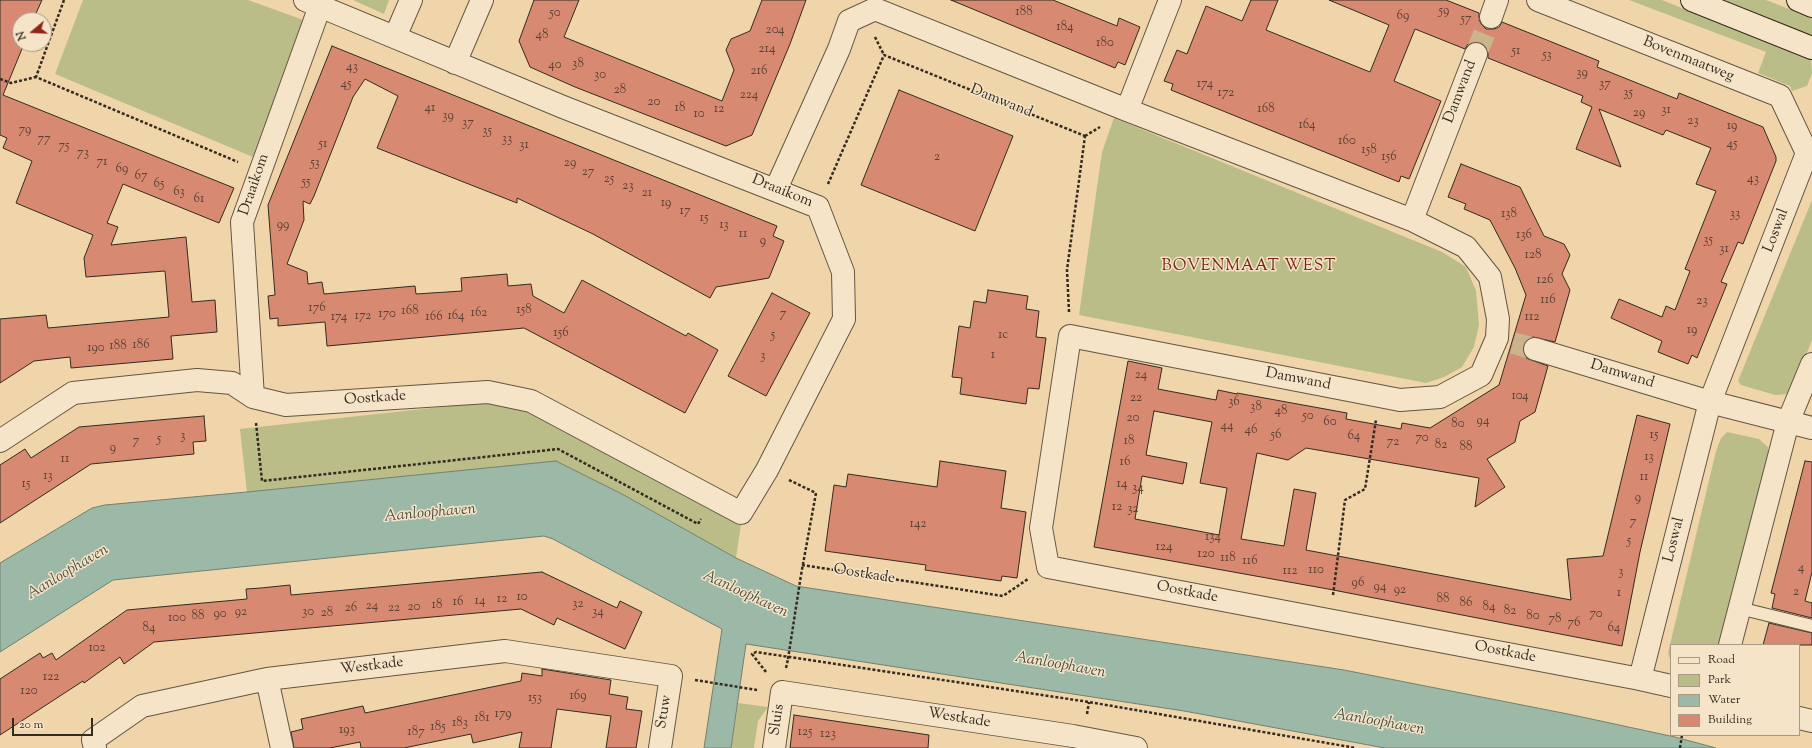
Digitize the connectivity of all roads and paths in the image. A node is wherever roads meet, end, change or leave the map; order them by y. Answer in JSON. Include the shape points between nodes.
{"nodes":[{"id":1,"x":64,"y":0,"type":"edge"},
{"id":2,"x":411,"y":0,"type":"edge"},
{"id":3,"x":482,"y":0,"type":"edge"},
{"id":4,"x":1170,"y":0,"type":"edge"},
{"id":5,"x":1538,"y":0,"type":"edge"},
{"id":6,"x":1692,"y":0,"type":"edge"},
{"id":7,"x":1798,"y":0,"type":"edge"},
{"id":8,"x":313,"y":3,"type":"edge"},
{"id":9,"x":1812,"y":6,"type":"edge"},
{"id":10,"x":395,"y":37,"type":"junction"},
{"id":11,"x":1812,"y":48,"type":"edge"},
{"id":12,"x":1476,"y":54,"type":"tunnel mouth"},
{"id":13,"x":456,"y":63,"type":"junction"},
{"id":14,"x":36,"y":77,"type":"junction"},
{"id":15,"x":0,"y":79,"type":"edge"},
{"id":16,"x":1127,"y":110,"type":"junction"},
{"id":17,"x":1810,"y":153,"type":"edge"},
{"id":18,"x":259,"y":171,"type":"junction"},
{"id":19,"x":776,"y":189,"type":"junction"},
{"id":20,"x":818,"y":207,"type":"junction"},
{"id":21,"x":1412,"y":220,"type":"junction"},
{"id":22,"x":1070,"y":336,"type":"junction"},
{"id":23,"x":1535,"y":349,"type":"tunnel mouth"},
{"id":24,"x":1812,"y":364,"type":"edge"},
{"id":25,"x":1380,"y":396,"type":"junction"},
{"id":26,"x":253,"y":397,"type":"junction"},
{"id":27,"x":1710,"y":402,"type":"junction"},
{"id":28,"x":1788,"y":422,"type":"junction"},
{"id":29,"x":1812,"y":428,"type":"edge"},
{"id":30,"x":0,"y":441,"type":"edge"},
{"id":31,"x":767,"y":470,"type":"junction"},
{"id":32,"x":713,"y":498,"type":"junction"},
{"id":33,"x":741,"y":513,"type":"joint"},
{"id":34,"x":802,"y":565,"type":"junction"},
{"id":35,"x":1048,"y":567,"type":"junction"},
{"id":36,"x":1739,"y":608,"type":"junction"},
{"id":37,"x":1329,"y":620,"type":"junction"},
{"id":38,"x":1812,"y":626,"type":"edge"},
{"id":39,"x":1730,"y":644,"type":"edge"},
{"id":40,"x":788,"y":659,"type":"dead end"},
{"id":41,"x":762,"y":667,"type":"dead end"},
{"id":42,"x":671,"y":676,"type":"joint"},
{"id":43,"x":267,"y":679,"type":"junction"},
{"id":44,"x":1640,"y":679,"type":"junction"},
{"id":45,"x":700,"y":681,"type":"dead end"},
{"id":46,"x":1670,"y":686,"type":"edge"},
{"id":47,"x":752,"y":689,"type":"dead end"},
{"id":48,"x":782,"y":692,"type":"joint"},
{"id":49,"x":1089,"y":702,"type":"junction"},
{"id":50,"x":1088,"y":709,"type":"dead end"},
{"id":51,"x":1800,"y":718,"type":"edge"},
{"id":52,"x":1812,"y":721,"type":"edge"},
{"id":53,"x":1682,"y":736,"type":"edge"},
{"id":54,"x":1072,"y":742,"type":"edge"},
{"id":55,"x":95,"y":748,"type":"edge"},
{"id":56,"x":282,"y":748,"type":"edge"},
{"id":57,"x":660,"y":748,"type":"edge"},
{"id":58,"x":774,"y":748,"type":"edge"},
{"id":59,"x":1136,"y":748,"type":"edge"},
{"id":60,"x":1352,"y":748,"type":"edge"},
{"id":61,"x":1356,"y":748,"type":"edge"},
{"id":62,"x":1680,"y":748,"type":"edge"}],
"edges":[{"from":1,"to":14,"type":"path"},
{"from":2,"to":10,"type":"street"},
{"from":3,"to":13,"type":"street"},
{"from":4,"to":16,"type":"street"},
{"from":5,"to":17,"type":"street","name":"Bovenmaatweg","via":[[1780,96]]},
{"from":6,"to":11,"type":"street"},
{"from":7,"to":9,"type":"street"},
{"from":8,"to":10,"type":"street","name":"Draaikom"},
{"from":8,"to":18,"type":"street","name":"Draaikom"},
{"from":10,"to":13,"type":"street","name":"Draaikom"},
{"from":12,"to":21,"type":"street","name":"Damwand"},
{"from":13,"to":19,"type":"street","name":"Draaikom"},
{"from":14,"to":15,"type":"path","via":[[11,83]]},
{"from":14,"to":18,"type":"path"},
{"from":16,"to":19,"type":"street","name":"Damwand","via":[[875,9],[849,21]]},
{"from":16,"to":21,"type":"street","name":"Damwand"},
{"from":17,"to":27,"type":"street","name":"Loswal"},
{"from":18,"to":26,"type":"street","name":"Draaikom","via":[[242,222]]},
{"from":19,"to":20,"type":"street","name":"Draaikom"},
{"from":20,"to":22,"type":"path","name":"Damwand","via":[[884,55],[1085,136],[1067,270]]},
{"from":20,"to":31,"type":"street","name":"Draaikom","via":[[843,272],[844,319]]},
{"from":21,"to":25,"type":"street","name":"Damwand","via":[[1466,247],[1490,277],[1505,340],[1480,375],[1440,396],[1400,400]]},
{"from":22,"to":25,"type":"street","name":"Damwand"},
{"from":22,"to":35,"type":"street","via":[[1041,528]]},
{"from":23,"to":27,"type":"street","name":"Damwand"},
{"from":24,"to":28,"type":"street"},
{"from":25,"to":37,"type":"path","via":[[1364,489],[1346,500]]},
{"from":26,"to":30,"type":"street","name":"Oostkade","via":[[232,383],[198,380],[73,394]]},
{"from":26,"to":32,"type":"street","name":"Oostkade","via":[[286,405],[488,392],[531,401]]},
{"from":26,"to":32,"type":"path","via":[[262,481],[558,449],[698,524]]},
{"from":27,"to":28,"type":"street"},
{"from":27,"to":44,"type":"street","name":"Loswal"},
{"from":28,"to":29,"type":"street"},
{"from":28,"to":36,"type":"street"},
{"from":31,"to":33,"type":"street","name":"Draaikom"},
{"from":31,"to":34,"type":"path","via":[[816,492]]},
{"from":32,"to":33,"type":"street","name":"Oostkade"},
{"from":34,"to":35,"type":"path","name":"Oostkade","via":[[1002,596]]},
{"from":34,"to":40,"type":"path","bridge":true},
{"from":35,"to":37,"type":"street","name":"Oostkade"},
{"from":36,"to":38,"type":"lane"},
{"from":36,"to":39,"type":"street"},
{"from":37,"to":44,"type":"street","name":"Oostkade"},
{"from":41,"to":49,"type":"path","via":[[752,654],[756,652]]},
{"from":42,"to":43,"type":"street","name":"Westkade","via":[[505,651]]},
{"from":42,"to":57,"type":"street","name":"Stuw"},
{"from":43,"to":55,"type":"street","name":"Westkade","via":[[142,706],[93,740]]},
{"from":43,"to":56,"type":"street"},
{"from":44,"to":46,"type":"street","name":"Oostkade"},
{"from":45,"to":47,"type":"path"},
{"from":48,"to":54,"type":"street","name":"Westkade"},
{"from":48,"to":58,"type":"street","name":"Sluis"},
{"from":49,"to":50,"type":"path"},
{"from":49,"to":60,"type":"path"},
{"from":51,"to":52,"type":"street"},
{"from":53,"to":62,"type":"path"},
{"from":54,"to":59,"type":"street","name":"Westkade"},
{"from":60,"to":61,"type":"path"}]}
